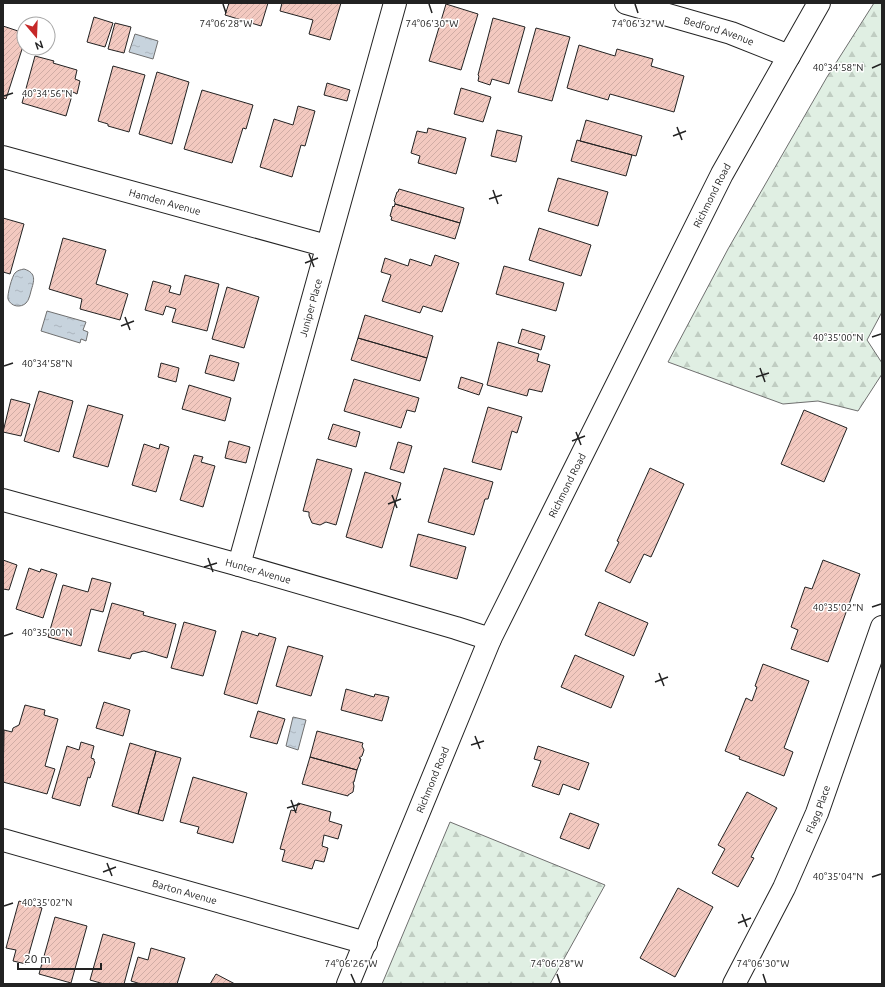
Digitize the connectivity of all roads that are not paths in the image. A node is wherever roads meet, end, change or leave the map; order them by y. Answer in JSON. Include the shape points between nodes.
{"nodes":[{"id":1,"x":394,"y":3,"type":"edge"},
{"id":2,"x":626,"y":3,"type":"edge"},
{"id":3,"x":819,"y":3,"type":"edge"},
{"id":4,"x":788,"y":56,"type":"junction"},
{"id":5,"x":3,"y":157,"type":"edge"},
{"id":6,"x":327,"y":246,"type":"junction"},
{"id":7,"x":3,"y":500,"type":"edge"},
{"id":8,"x":239,"y":565,"type":"junction"},
{"id":9,"x":882,"y":627,"type":"edge"},
{"id":10,"x":490,"y":639,"type":"junction"},
{"id":11,"x":3,"y":840,"type":"edge"},
{"id":12,"x":366,"y":943,"type":"junction"},
{"id":13,"x":348,"y":984,"type":"edge"},
{"id":14,"x":734,"y":984,"type":"edge"}],
"edges":[{"from":1,"to":6,"type":"street","name":"Juniper Place"},
{"from":2,"to":4,"type":"street","name":"Bedford Avenue","via":[[731,33]]},
{"from":3,"to":4,"type":"street","name":"Richmond Road"},
{"from":4,"to":10,"type":"street","name":"Richmond Road","via":[[722,174]]},
{"from":5,"to":6,"type":"street","name":"Hamden Avenue"},
{"from":6,"to":8,"type":"street","name":"Juniper Place"},
{"from":7,"to":8,"type":"street","name":"Hunter Avenue"},
{"from":8,"to":10,"type":"street","name":"Hunter Avenue"},
{"from":9,"to":14,"type":"street","name":"Flagg Place","via":[[817,814],[784,888]]},
{"from":10,"to":12,"type":"street","name":"Richmond Road"},
{"from":11,"to":12,"type":"street","name":"Barton Avenue"},
{"from":12,"to":13,"type":"street","name":"Richmond Road"}]}
